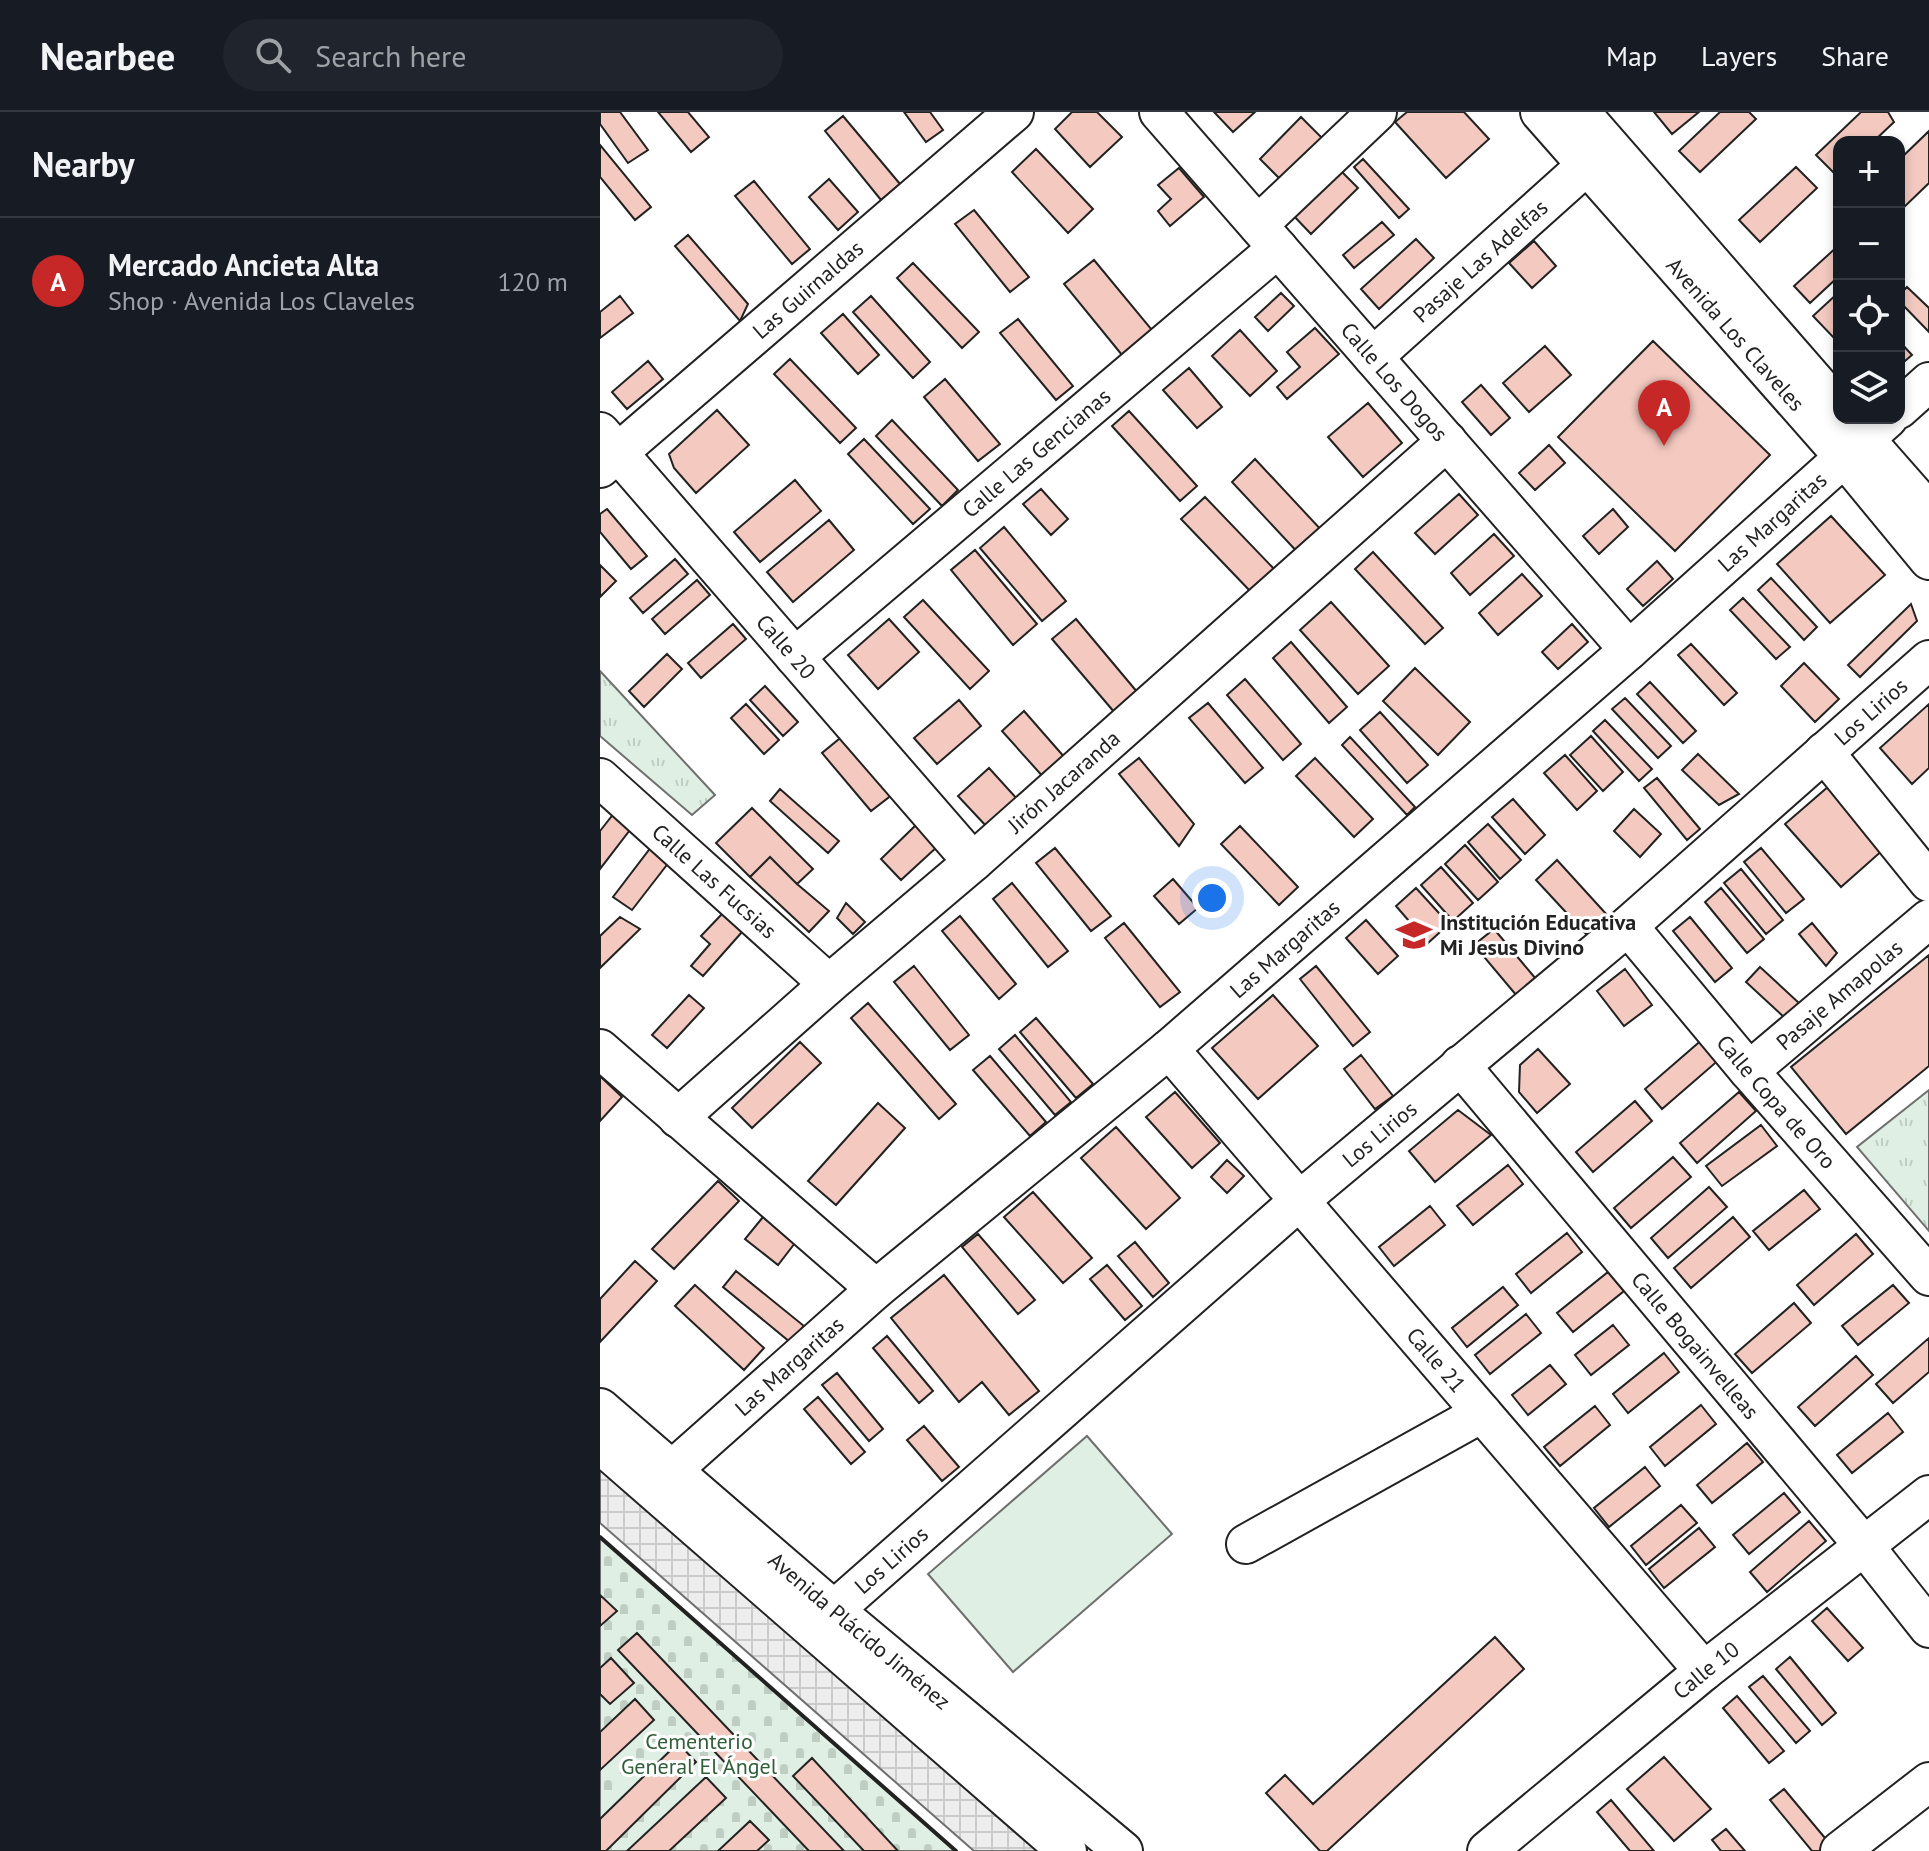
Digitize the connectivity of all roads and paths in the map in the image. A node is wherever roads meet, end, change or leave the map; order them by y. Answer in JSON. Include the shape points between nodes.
{"nodes":[{"id":1,"x":1014,"y":112,"type":"edge"},
{"id":2,"x":1159,"y":112,"type":"edge"},
{"id":3,"x":1377,"y":112,"type":"edge"},
{"id":4,"x":1540,"y":112,"type":"edge"},
{"id":5,"x":1580,"y":112,"type":"edge"},
{"id":6,"x":1587,"y":165,"type":"junction"},
{"id":7,"x":1268,"y":236,"type":"junction"},
{"id":8,"x":1373,"y":357,"type":"junction"},
{"id":9,"x":1929,"y":382,"type":"edge"},
{"id":10,"x":1833,"y":402,"type":"edge"},
{"id":11,"x":1905,"y":404,"type":"edge"},
{"id":12,"x":1861,"y":433,"type":"edge"},
{"id":13,"x":1447,"y":441,"type":"junction"},
{"id":14,"x":606,"y":451,"type":"edge"},
{"id":15,"x":1929,"y":512,"type":"edge"},
{"id":16,"x":1929,"y":560,"type":"edge"},
{"id":17,"x":1629,"y":650,"type":"junction"},
{"id":18,"x":795,"y":657,"type":"junction"},
{"id":19,"x":1929,"y":660,"type":"edge"},
{"id":20,"x":1824,"y":752,"type":"junction"},
{"id":21,"x":600,"y":778,"type":"edge"},
{"id":22,"x":973,"y":862,"type":"junction"},
{"id":23,"x":1929,"y":882,"type":"edge"},
{"id":24,"x":1929,"y":919,"type":"edge"},
{"id":25,"x":1628,"y":926,"type":"junction"},
{"id":26,"x":829,"y":984,"type":"junction"},
{"id":27,"x":600,"y":1049,"type":"edge"},
{"id":28,"x":1169,"y":1049,"type":"junction"},
{"id":29,"x":1460,"y":1065,"type":"junction"},
{"id":30,"x":1749,"y":1071,"type":"junction"},
{"id":31,"x":678,"y":1118,"type":"junction"},
{"id":32,"x":1299,"y":1201,"type":"junction"},
{"id":33,"x":1929,"y":1276,"type":"edge"},
{"id":34,"x":876,"y":1289,"type":"junction"},
{"id":35,"x":600,"y":1408,"type":"edge"},
{"id":36,"x":1482,"y":1413,"type":"junction"},
{"id":37,"x":600,"y":1444,"type":"edge"},
{"id":38,"x":671,"y":1471,"type":"junction"},
{"id":39,"x":1929,"y":1495,"type":"edge"},
{"id":40,"x":1246,"y":1544,"type":"dead end"},
{"id":41,"x":1865,"y":1547,"type":"junction"},
{"id":42,"x":834,"y":1610,"type":"junction"},
{"id":43,"x":1929,"y":1628,"type":"edge"},
{"id":44,"x":1704,"y":1671,"type":"junction"},
{"id":45,"x":1929,"y":1782,"type":"edge"},
{"id":46,"x":1067,"y":1851,"type":"edge"},
{"id":47,"x":1123,"y":1851,"type":"edge"},
{"id":48,"x":1487,"y":1851,"type":"edge"},
{"id":49,"x":1840,"y":1851,"type":"edge"}],
"edges":[{"from":1,"to":14,"type":"street","name":"Las Guirnaldas"},
{"from":2,"to":7,"type":"street","name":"Calle Los Dogos"},
{"from":3,"to":7,"type":"street","name":"Calle Las Gencianas"},
{"from":4,"to":6,"type":"street","name":"Avenida Los Claveles"},
{"from":5,"to":10,"type":"street","name":"Avenida Los Claveles"},
{"from":6,"to":8,"type":"street","name":"Pasaje Las Adelfas"},
{"from":6,"to":12,"type":"street","name":"Avenida Los Claveles"},
{"from":7,"to":8,"type":"street","name":"Calle Los Dogos"},
{"from":7,"to":18,"type":"street","name":"Calle Las Gencianas"},
{"from":8,"to":13,"type":"street","name":"Calle Los Dogos"},
{"from":9,"to":11,"type":"street"},
{"from":12,"to":15,"type":"street","name":"Avenida Los Claveles"},
{"from":12,"to":16,"type":"street","name":"Avenida Los Claveles"},
{"from":12,"to":17,"type":"street","name":"Las Margaritas"},
{"from":13,"to":17,"type":"street","name":"Calle Los Dogos"},
{"from":13,"to":22,"type":"street","name":"Jirón Jacaranda"},
{"from":14,"to":18,"type":"street","name":"Calle 20"},
{"from":17,"to":28,"type":"street","name":"Las Margaritas"},
{"from":18,"to":22,"type":"street","name":"Calle 20"},
{"from":19,"to":20,"type":"street","name":"Los Lirios"},
{"from":20,"to":23,"type":"street"},
{"from":20,"to":25,"type":"street","name":"Los Lirios"},
{"from":21,"to":26,"type":"street","name":"Calle Las Fucsias"},
{"from":22,"to":26,"type":"street","name":"Jirón Jacaranda"},
{"from":24,"to":30,"type":"street","name":"Pasaje Amapolas"},
{"from":25,"to":29,"type":"street","name":"Los Lirios"},
{"from":25,"to":30,"type":"street","name":"Calle Copa de Oro"},
{"from":26,"to":31,"type":"street","name":"Jirón Jacaranda"},
{"from":27,"to":31,"type":"street"},
{"from":28,"to":32,"type":"street","name":"Calle 21"},
{"from":28,"to":34,"type":"street","name":"Las Margaritas"},
{"from":29,"to":32,"type":"street","name":"Los Lirios"},
{"from":29,"to":41,"type":"street","name":"Calle Bogainvelleas"},
{"from":30,"to":33,"type":"street","name":"Calle Copa de Oro"},
{"from":31,"to":34,"type":"street"},
{"from":32,"to":36,"type":"street","name":"Calle 21"},
{"from":32,"to":42,"type":"street","name":"Los Lirios"},
{"from":34,"to":38,"type":"street","name":"Las Margaritas"},
{"from":35,"to":38,"type":"street","name":"Avenida Plácido Jiménez"},
{"from":36,"to":40,"type":"street"},
{"from":36,"to":44,"type":"street","name":"Calle 21"},
{"from":37,"to":46,"type":"street","name":"Avenida Plácido Jiménez"},
{"from":38,"to":42,"type":"street","name":"Avenida Plácido Jiménez"},
{"from":39,"to":41,"type":"street","name":"Calle 10"},
{"from":41,"to":43,"type":"street","name":"Calle Bogainvelleas"},
{"from":41,"to":44,"type":"street","name":"Calle 10"},
{"from":42,"to":47,"type":"street","name":"Avenida Plácido Jiménez"},
{"from":44,"to":48,"type":"street","name":"Calle 10"},
{"from":45,"to":49,"type":"street"}]}
